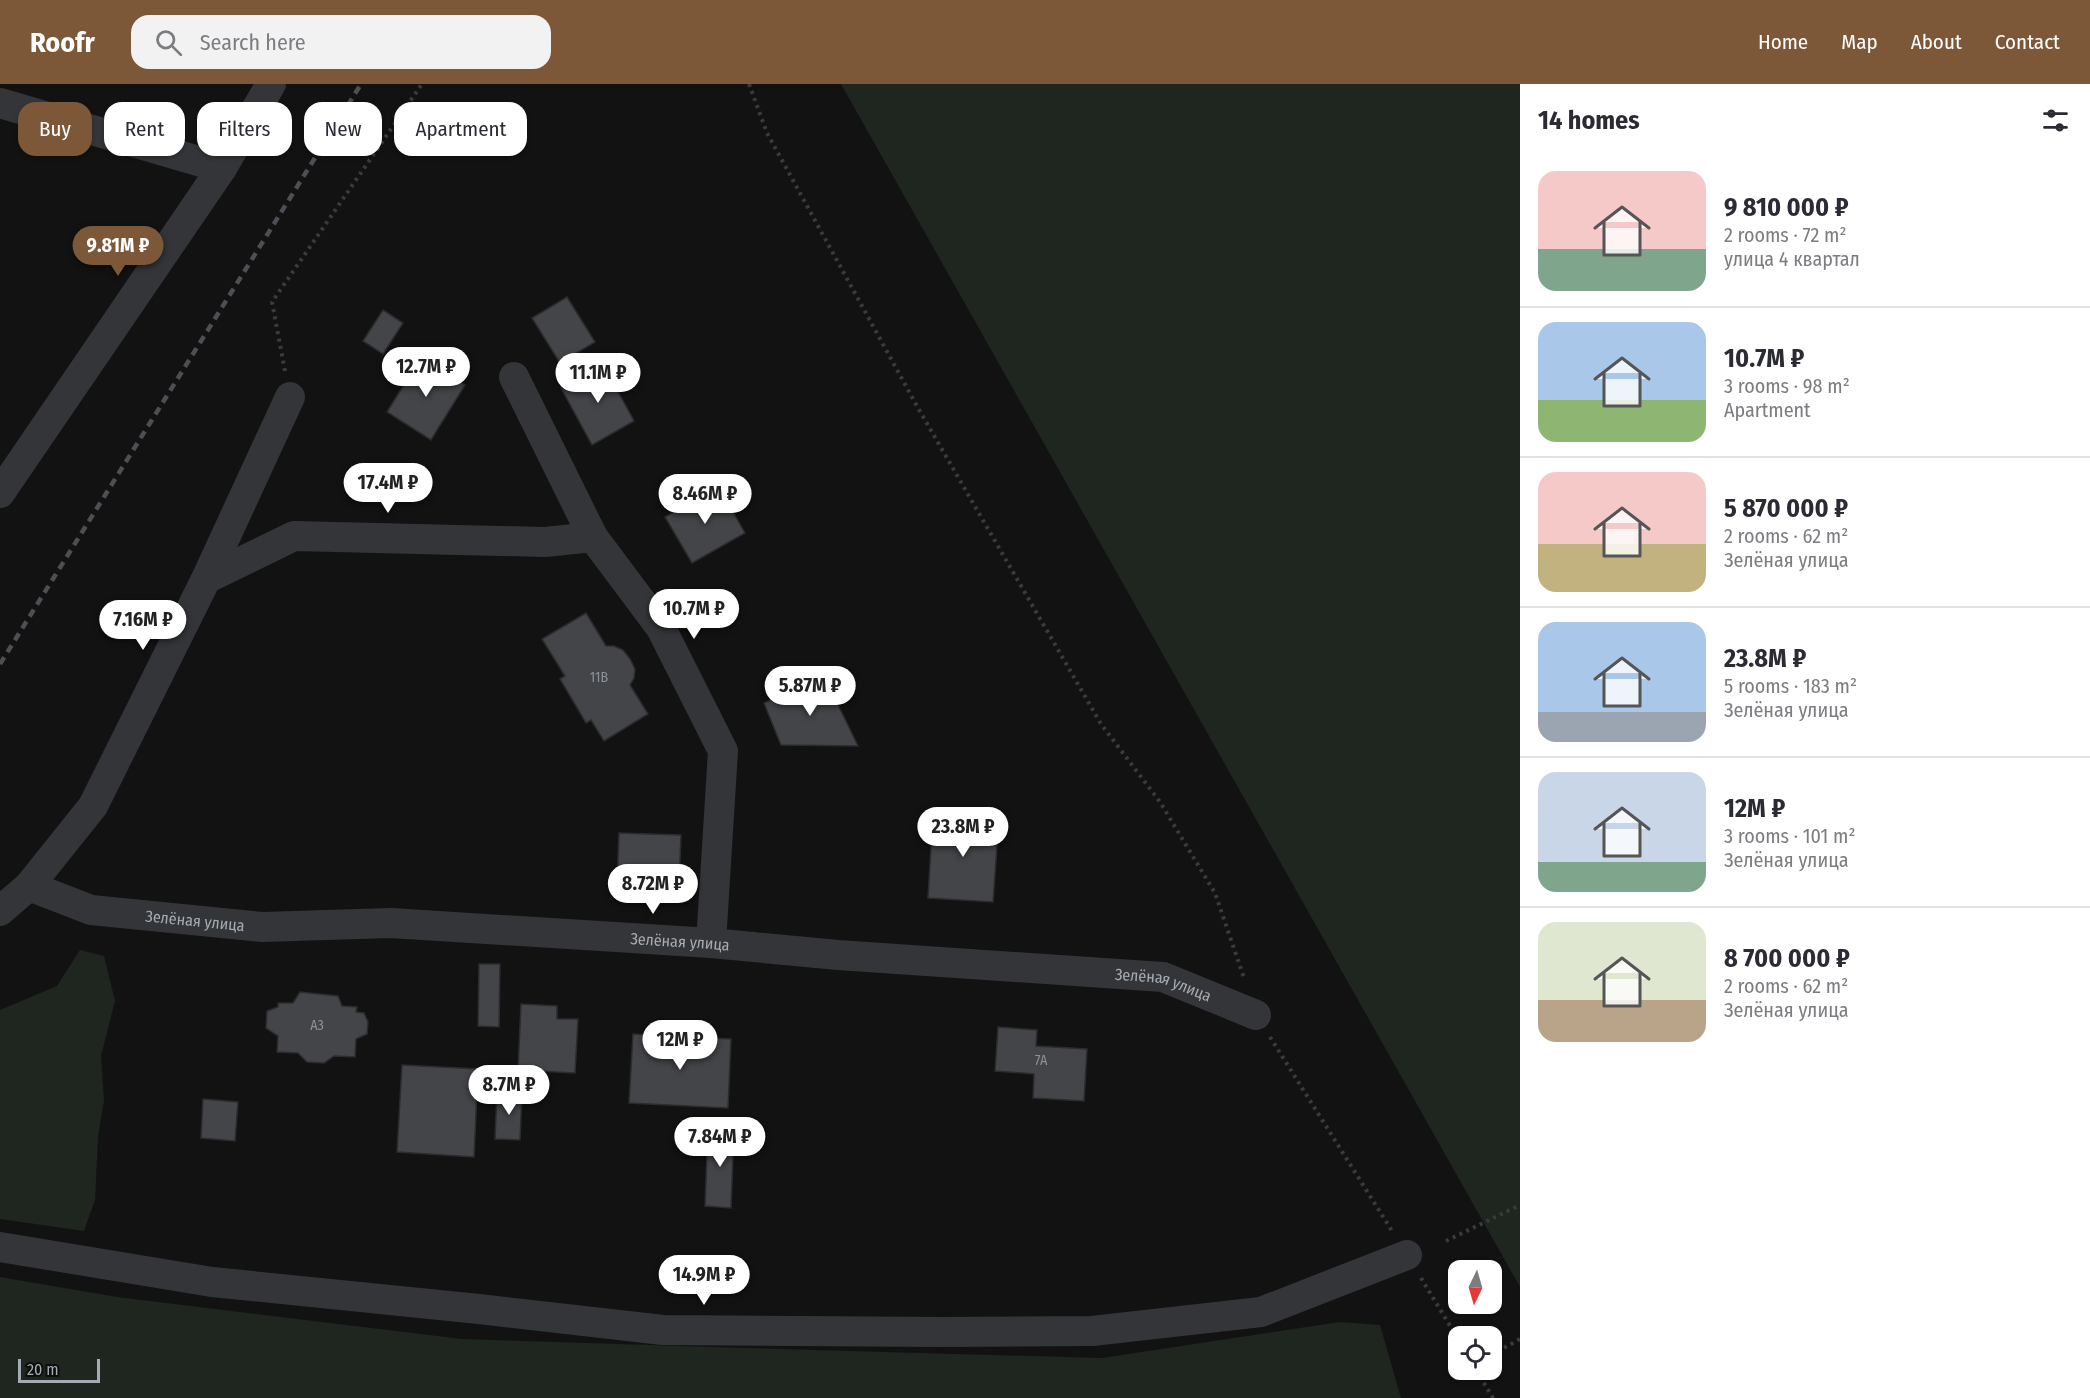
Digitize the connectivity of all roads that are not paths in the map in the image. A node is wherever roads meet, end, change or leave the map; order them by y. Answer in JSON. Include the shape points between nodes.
{"nodes":[{"id":1,"x":271,"y":84,"type":"edge"},
{"id":2,"x":0,"y":103,"type":"edge"},
{"id":3,"x":222,"y":168,"type":"junction"},
{"id":4,"x":514,"y":377,"type":"dead end"},
{"id":5,"x":290,"y":398,"type":"road end"},
{"id":6,"x":0,"y":493,"type":"edge"},
{"id":7,"x":593,"y":537,"type":"junction"},
{"id":8,"x":206,"y":579,"type":"junction"},
{"id":9,"x":28,"y":886,"type":"junction"},
{"id":10,"x":0,"y":910,"type":"edge"},
{"id":11,"x":711,"y":943,"type":"junction"},
{"id":12,"x":1256,"y":1015,"type":"road end"},
{"id":13,"x":0,"y":1248,"type":"edge"},
{"id":14,"x":1407,"y":1255,"type":"road end"}],
"edges":[{"from":1,"to":3,"type":"street"},
{"from":2,"to":3,"type":"street"},
{"from":3,"to":6,"type":"street"},
{"from":4,"to":7,"type":"street"},
{"from":5,"to":8,"type":"street"},
{"from":7,"to":8,"type":"street","via":[[544,542],[294,536]]},
{"from":7,"to":11,"type":"street","via":[[661,628],[723,751]]},
{"from":8,"to":9,"type":"street","via":[[93,806]]},
{"from":9,"to":10,"type":"street"},
{"from":9,"to":11,"type":"street","name":"Зелёная улица","via":[[91,910],[262,927],[391,923]]},
{"from":11,"to":12,"type":"street","name":"Зелёная улица","via":[[1163,977]]},
{"from":13,"to":14,"type":"street","via":[[212,1282],[663,1330],[942,1332],[1092,1331],[1261,1312]]}]}
